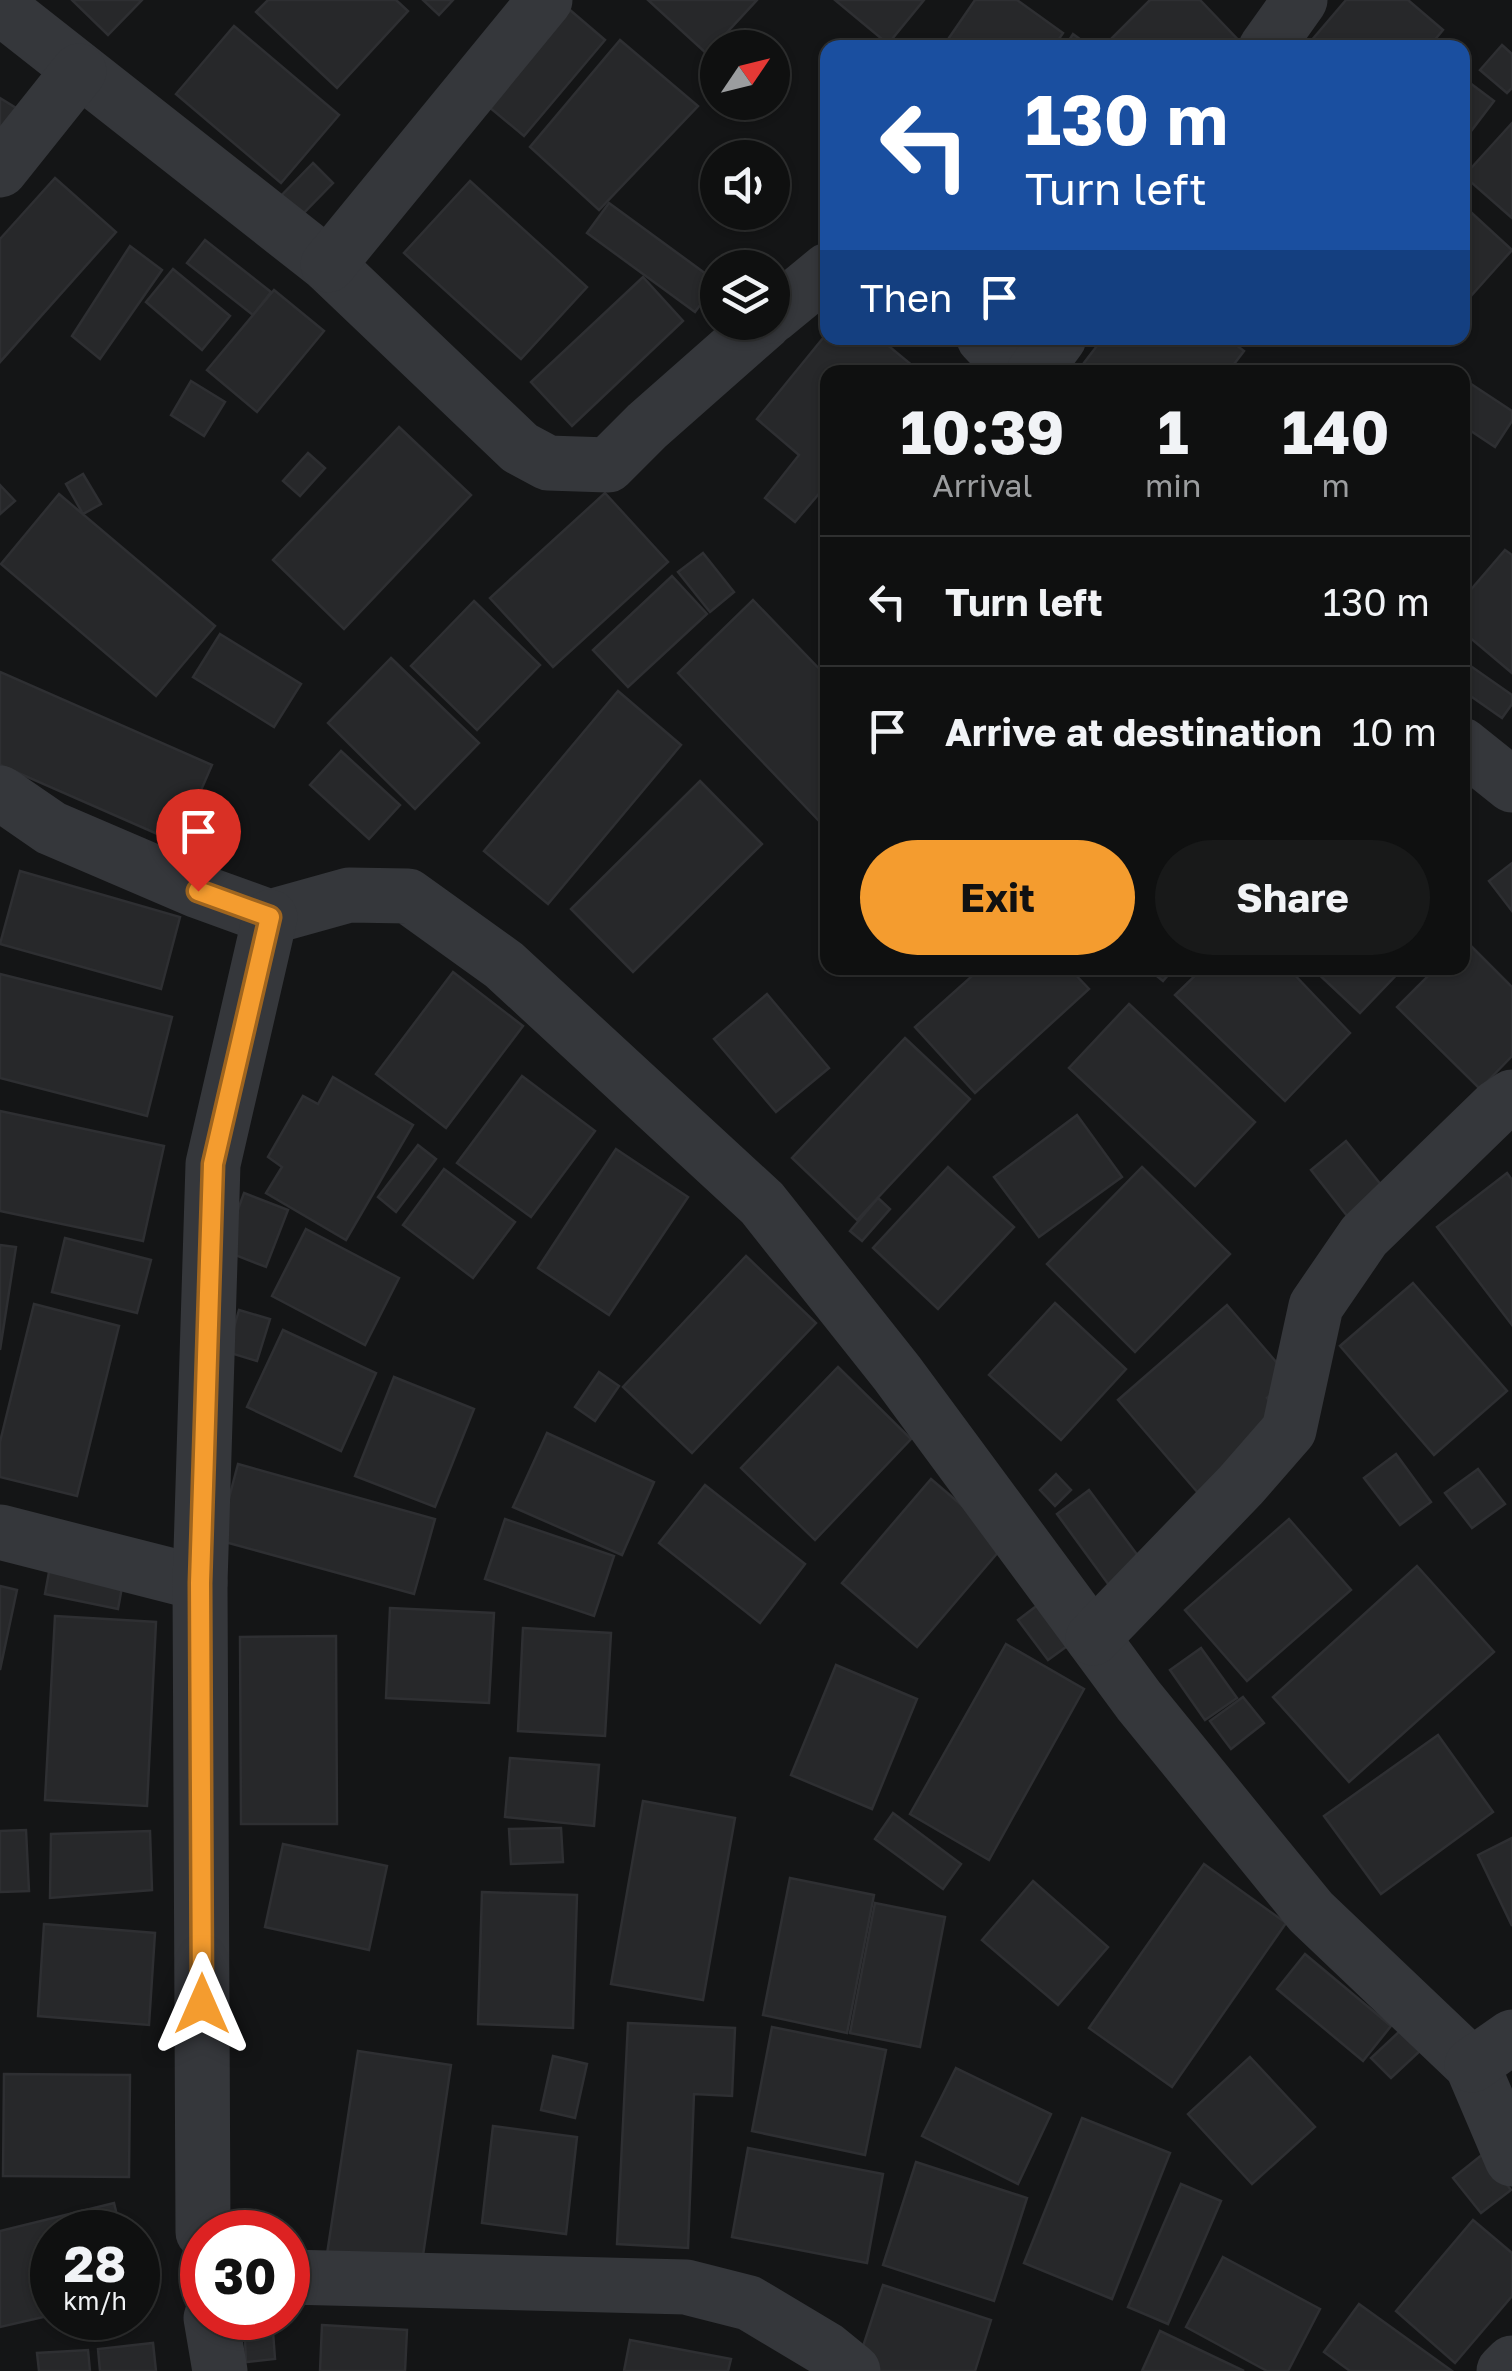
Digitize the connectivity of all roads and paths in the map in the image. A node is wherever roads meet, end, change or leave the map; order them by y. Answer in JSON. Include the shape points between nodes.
{"nodes":[{"id":1,"x":545,"y":0,"type":"edge"},
{"id":2,"x":1300,"y":0,"type":"edge"},
{"id":3,"x":0,"y":7,"type":"edge"},
{"id":4,"x":1272,"y":40,"type":"edge"},
{"id":5,"x":79,"y":72,"type":"junction"},
{"id":6,"x":0,"y":170,"type":"edge"},
{"id":7,"x":328,"y":265,"type":"junction"},
{"id":8,"x":820,"y":277,"type":"edge"},
{"id":9,"x":790,"y":301,"type":"edge"},
{"id":10,"x":745,"y":340,"type":"edge"},
{"id":11,"x":991,"y":345,"type":"edge"},
{"id":12,"x":1009,"y":365,"type":"edge"},
{"id":13,"x":1470,"y":751,"type":"edge"},
{"id":14,"x":1512,"y":785,"type":"edge"},
{"id":15,"x":0,"y":793,"type":"edge"},
{"id":16,"x":270,"y":917,"type":"junction"},
{"id":17,"x":1512,"y":1097,"type":"edge"},
{"id":18,"x":0,"y":1532,"type":"edge"},
{"id":19,"x":200,"y":1583,"type":"junction"},
{"id":20,"x":1092,"y":1638,"type":"junction"},
{"id":21,"x":1492,"y":2051,"type":"edge"},
{"id":22,"x":1512,"y":2159,"type":"edge"},
{"id":23,"x":202,"y":2210,"type":"edge"},
{"id":24,"x":310,"y":2278,"type":"edge"},
{"id":25,"x":215,"y":2340,"type":"edge"},
{"id":26,"x":1512,"y":2363,"type":"edge"},
{"id":27,"x":220,"y":2371,"type":"edge"},
{"id":28,"x":853,"y":2371,"type":"edge"},
{"id":29,"x":1504,"y":2371,"type":"edge"}],
"edges":[{"from":1,"to":7,"type":"street"},
{"from":2,"to":4,"type":"street"},
{"from":3,"to":5,"type":"street"},
{"from":5,"to":6,"type":"street"},
{"from":5,"to":7,"type":"street"},
{"from":7,"to":10,"type":"street","via":[[520,448],[548,463],[608,465]]},
{"from":8,"to":9,"type":"street"},
{"from":11,"to":12,"type":"street"},
{"from":13,"to":14,"type":"street"},
{"from":15,"to":16,"type":"street","via":[[51,828]]},
{"from":16,"to":19,"type":"street","via":[[213,1164]]},
{"from":16,"to":20,"type":"street","via":[[349,894],[408,896],[504,965],[762,1203]]},
{"from":17,"to":20,"type":"street","via":[[1364,1236],[1316,1306],[1289,1430]]},
{"from":18,"to":19,"type":"street"},
{"from":19,"to":23,"type":"street"},
{"from":20,"to":21,"type":"street","via":[[1311,1912]]},
{"from":21,"to":22,"type":"street"},
{"from":24,"to":28,"type":"street","via":[[686,2287],[749,2303]]},
{"from":25,"to":27,"type":"street"},
{"from":26,"to":29,"type":"street"}]}
